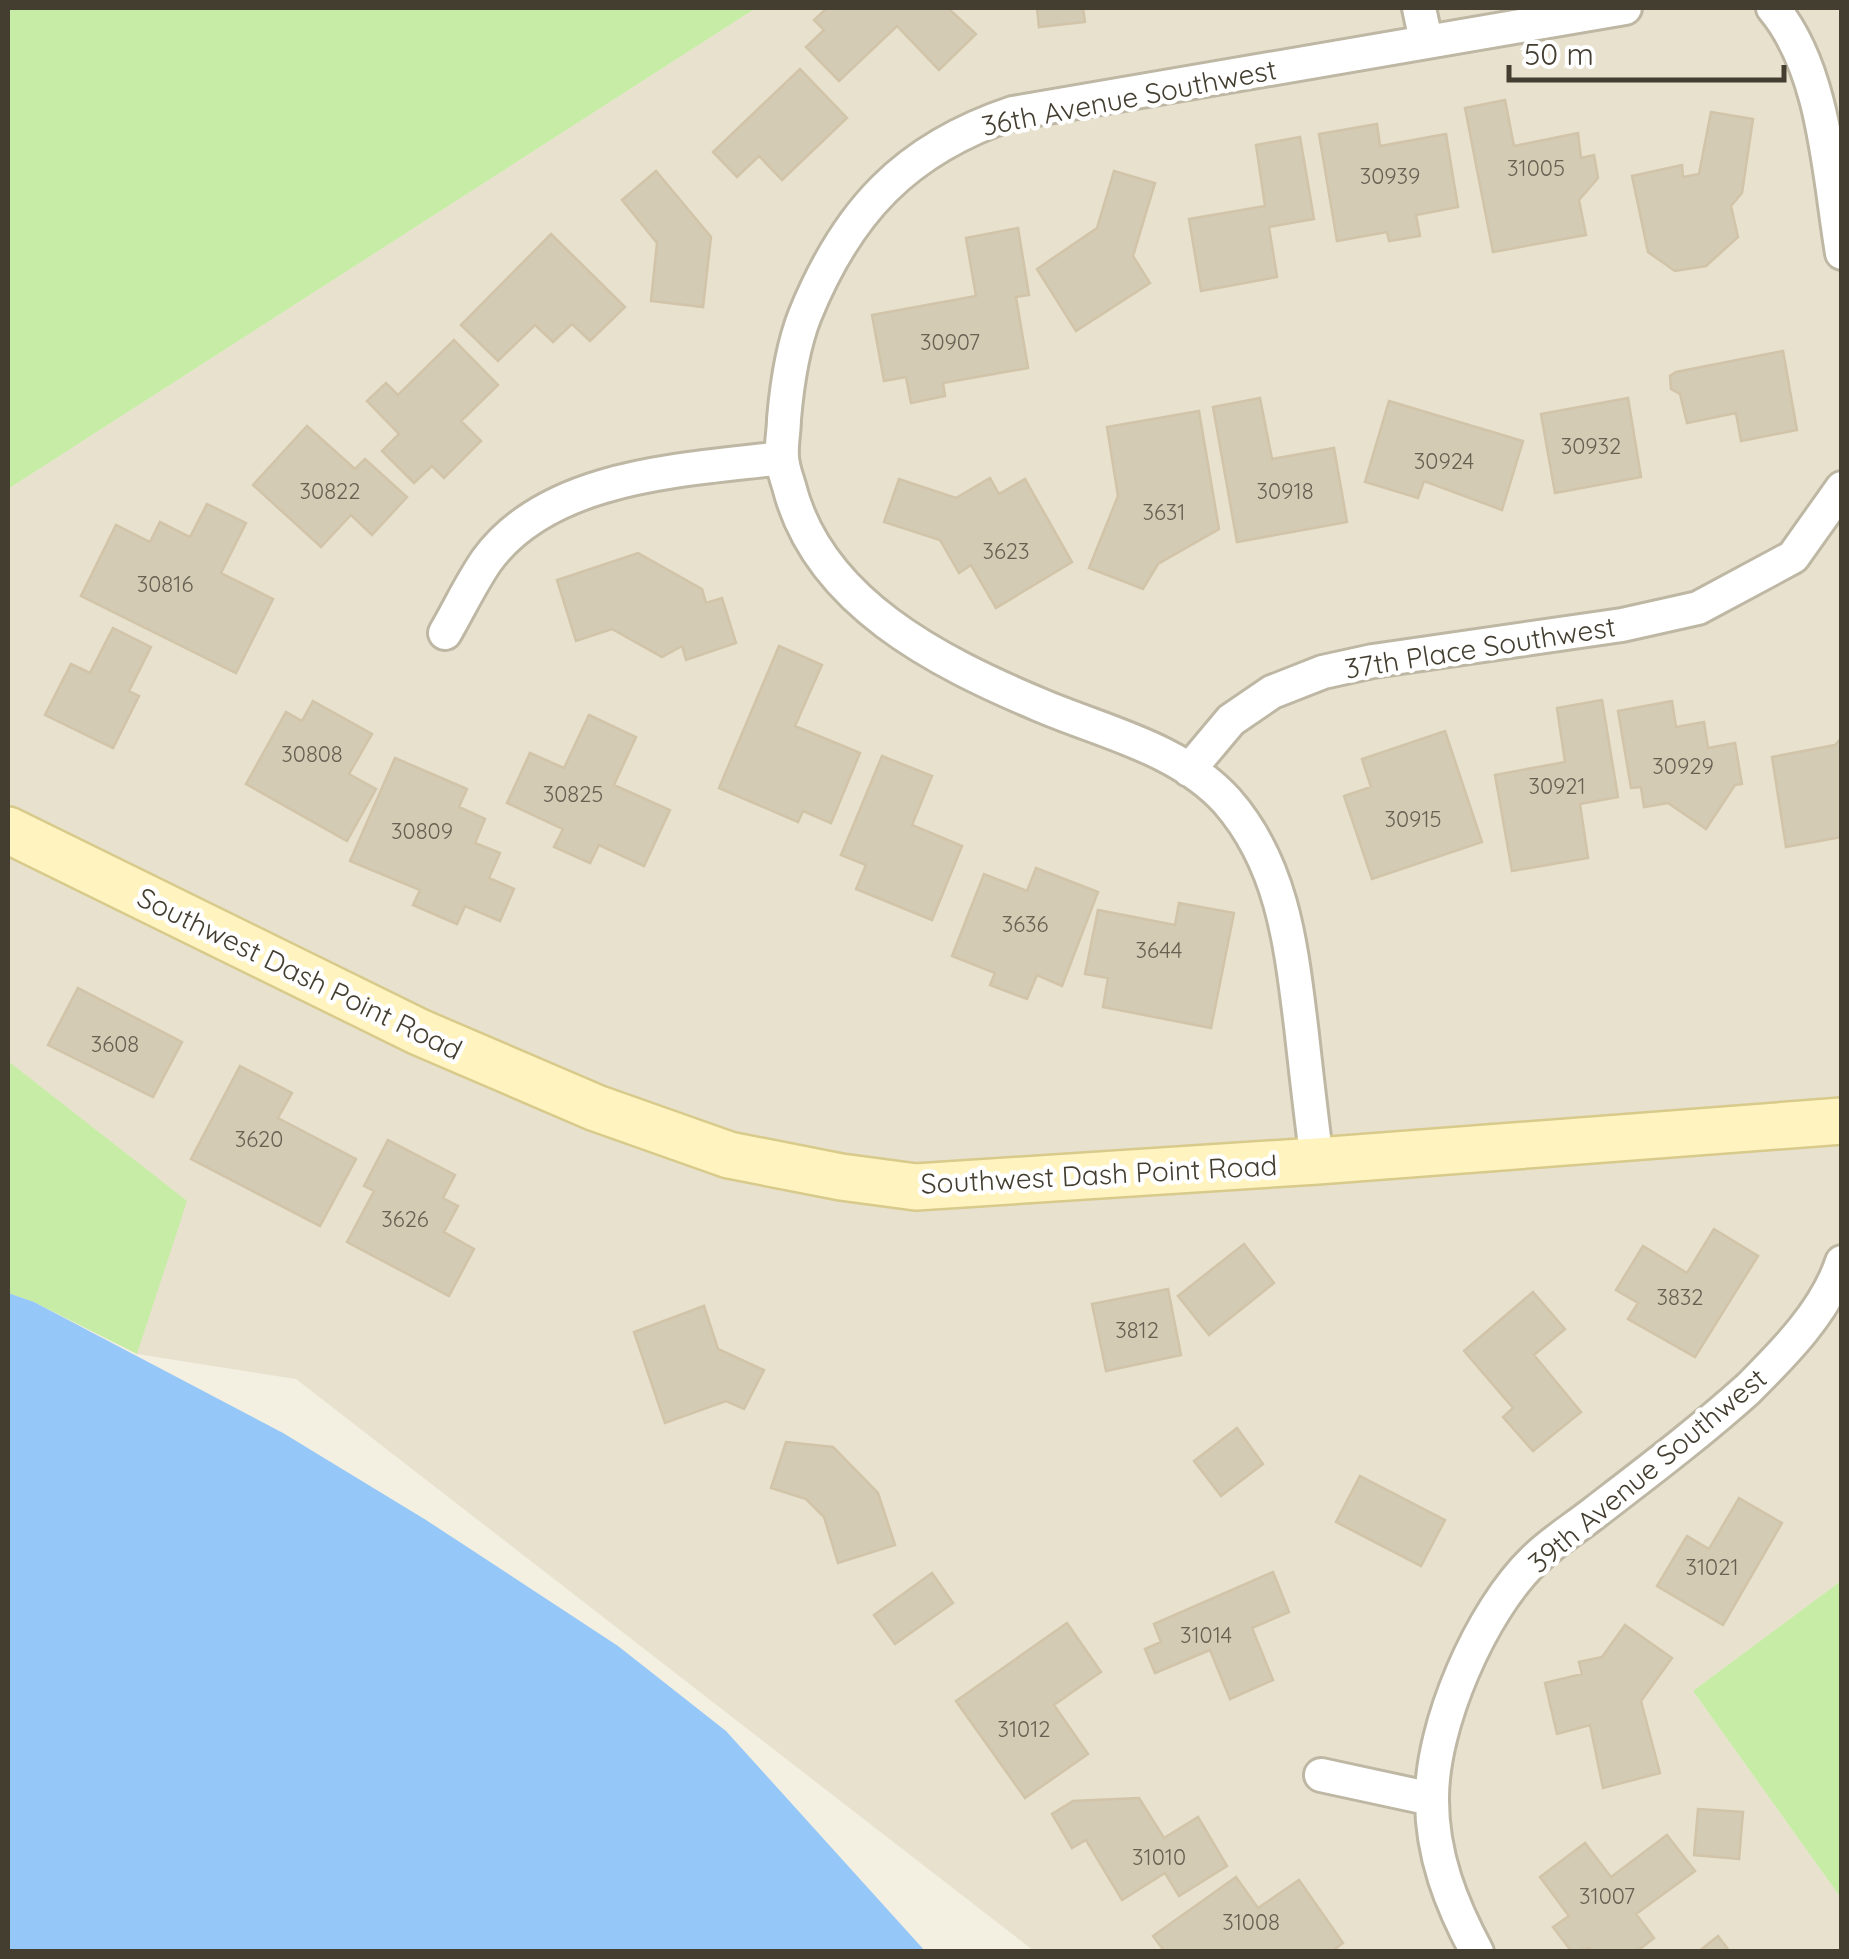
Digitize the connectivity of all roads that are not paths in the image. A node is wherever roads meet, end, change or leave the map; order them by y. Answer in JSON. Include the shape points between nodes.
{"nodes":[{"id":1,"x":1419,"y":8,"type":"edge"},
{"id":2,"x":1625,"y":8,"type":"edge"},
{"id":3,"x":1774,"y":8,"type":"edge"},
{"id":4,"x":1426,"y":41,"type":"junction"},
{"id":5,"x":1842,"y":253,"type":"edge"},
{"id":6,"x":782,"y":458,"type":"junction"},
{"id":7,"x":1842,"y":488,"type":"edge"},
{"id":8,"x":445,"y":633,"type":"dead end"},
{"id":9,"x":1190,"y":770,"type":"junction"},
{"id":10,"x":8,"y":830,"type":"edge"},
{"id":11,"x":1842,"y":1120,"type":"edge"},
{"id":12,"x":1317,"y":1161,"type":"junction"},
{"id":13,"x":1842,"y":1262,"type":"edge"},
{"id":14,"x":1321,"y":1776,"type":"dead end"},
{"id":15,"x":1432,"y":1799,"type":"junction"},
{"id":16,"x":1476,"y":1952,"type":"edge"}],
"edges":[{"from":1,"to":4,"type":"street"},
{"from":2,"to":4,"type":"street","name":"36th Avenue Southwest"},
{"from":3,"to":5,"type":"street","via":[[1787,24],[1816,98]]},
{"from":4,"to":6,"type":"street","name":"36th Avenue Southwest","via":[[1012,114],[931,150],[860,213],[825,270],[792,358]]},
{"from":6,"to":8,"type":"street","via":[[640,476],[568,499],[525,522],[488,558]]},
{"from":6,"to":9,"type":"street","name":"36th Avenue Southwest","via":[[797,518],[820,556],[880,618],[920,647],[994,684]]},
{"from":7,"to":9,"type":"street","name":"37th Place Southwest","via":[[1793,557],[1698,608],[1372,661],[1296,681],[1231,720]]},
{"from":9,"to":12,"type":"street","name":"36th Avenue Southwest","via":[[1226,800],[1283,905]]},
{"from":10,"to":12,"type":"main road","name":"Southwest Dash Point Road","via":[[419,1032],[728,1156],[916,1187]]},
{"from":11,"to":12,"type":"main road","name":"Southwest Dash Point Road"},
{"from":13,"to":15,"type":"street","name":"39th Avenue Southwest","via":[[1822,1302],[1748,1390],[1533,1560],[1508,1592],[1457,1686]]},
{"from":14,"to":15,"type":"street"},
{"from":15,"to":16,"type":"street","name":"39th Avenue Southwest","via":[[1441,1868]]}]}
